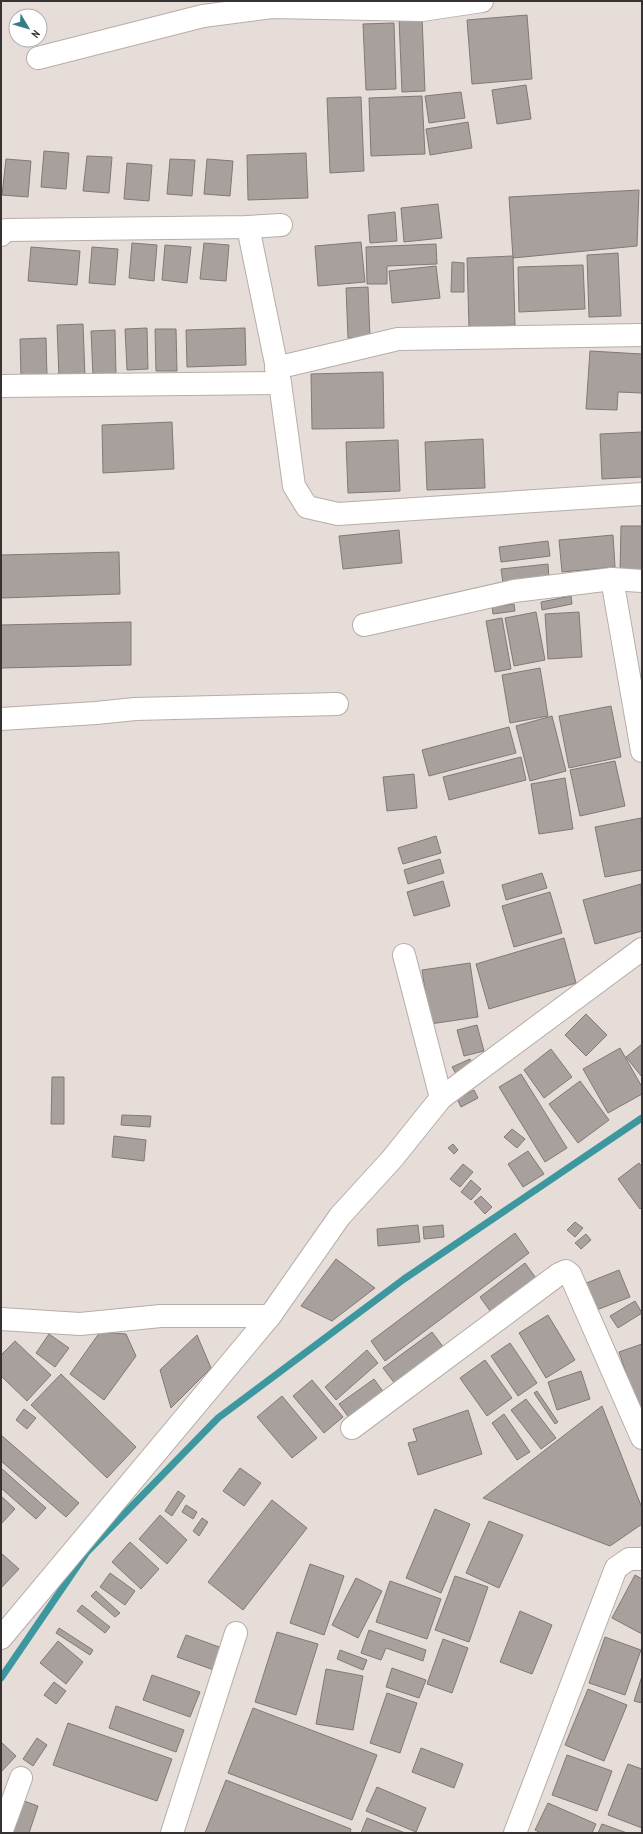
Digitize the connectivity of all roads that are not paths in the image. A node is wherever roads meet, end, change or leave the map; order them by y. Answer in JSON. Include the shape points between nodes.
{"nodes":[{"id":1,"x":482,"y":1,"type":"edge"},
{"id":2,"x":38,"y":58,"type":"dead end"},
{"id":3,"x":281,"y":225,"type":"dead end"},
{"id":4,"x":248,"y":227,"type":"junction"},
{"id":5,"x":1,"y":235,"type":"edge"},
{"id":6,"x":642,"y":335,"type":"edge"},
{"id":7,"x":278,"y":375,"type":"junction"},
{"id":8,"x":1,"y":386,"type":"edge"},
{"id":9,"x":642,"y":494,"type":"edge"},
{"id":10,"x":612,"y":578,"type":"junction"},
{"id":11,"x":642,"y":581,"type":"edge"},
{"id":12,"x":364,"y":624,"type":"dead end"},
{"id":13,"x":337,"y":704,"type":"dead end"},
{"id":14,"x":1,"y":719,"type":"edge"},
{"id":15,"x":642,"y":751,"type":"edge"},
{"id":16,"x":642,"y":949,"type":"edge"},
{"id":17,"x":404,"y":955,"type":"dead end"},
{"id":18,"x":441,"y":1098,"type":"junction"},
{"id":19,"x":270,"y":1316,"type":"junction"},
{"id":20,"x":1,"y":1319,"type":"edge"},
{"id":21,"x":352,"y":1428,"type":"dead end"},
{"id":22,"x":642,"y":1438,"type":"edge"},
{"id":23,"x":642,"y":1559,"type":"edge"},
{"id":24,"x":236,"y":1634,"type":"dead end"},
{"id":25,"x":1,"y":1638,"type":"edge"},
{"id":26,"x":21,"y":1778,"type":"dead end"},
{"id":27,"x":1,"y":1833,"type":"edge"},
{"id":28,"x":172,"y":1833,"type":"edge"},
{"id":29,"x":515,"y":1833,"type":"edge"}],
"edges":[{"from":1,"to":2,"type":"street","via":[[422,10],[272,7],[203,16]]},
{"from":3,"to":4,"type":"street"},
{"from":4,"to":5,"type":"street","via":[[6,230]]},
{"from":4,"to":7,"type":"street"},
{"from":6,"to":7,"type":"street","via":[[398,339]]},
{"from":7,"to":8,"type":"street"},
{"from":7,"to":9,"type":"street","via":[[294,486],[307,507],[338,514]]},
{"from":10,"to":11,"type":"street"},
{"from":10,"to":12,"type":"street","via":[[514,591]]},
{"from":10,"to":15,"type":"street"},
{"from":13,"to":14,"type":"street","via":[[135,709],[96,714]]},
{"from":16,"to":18,"type":"street"},
{"from":17,"to":18,"type":"street"},
{"from":18,"to":19,"type":"street","via":[[392,1159],[340,1216]]},
{"from":19,"to":20,"type":"street","via":[[161,1316],[80,1324]]},
{"from":19,"to":25,"type":"street"},
{"from":21,"to":22,"type":"street","via":[[552,1278],[566,1271],[570,1274]]},
{"from":23,"to":29,"type":"street","via":[[629,1560],[616,1568]]},
{"from":24,"to":28,"type":"street"},
{"from":26,"to":27,"type":"street"}]}
